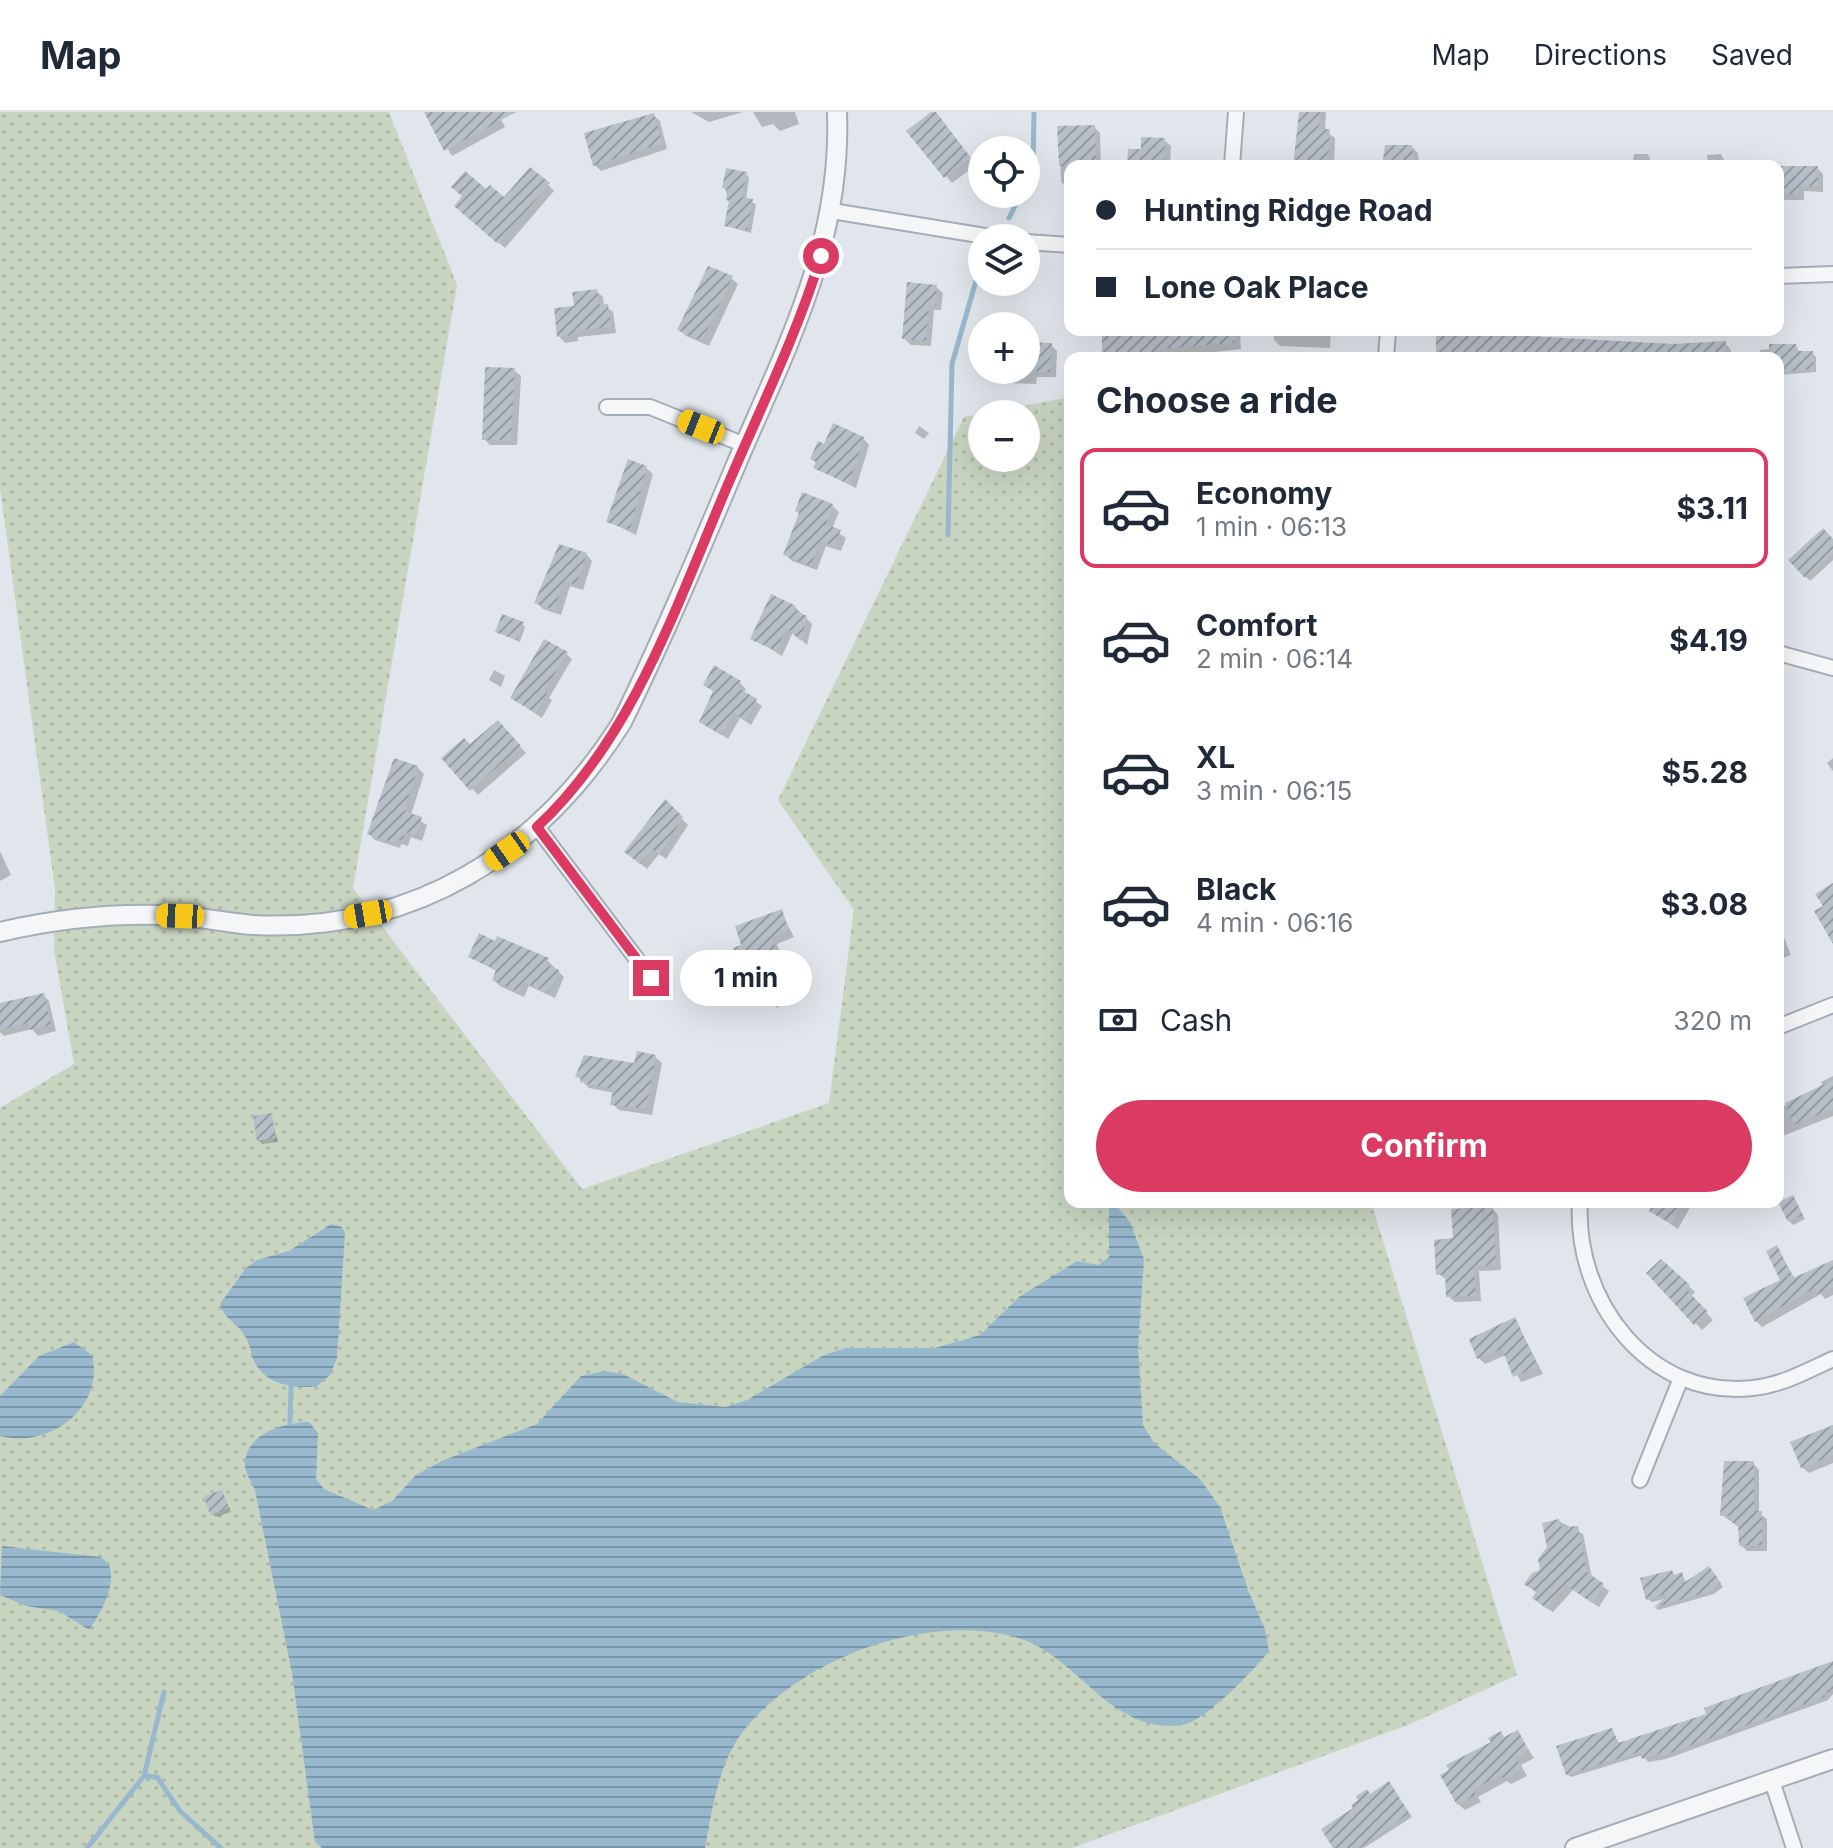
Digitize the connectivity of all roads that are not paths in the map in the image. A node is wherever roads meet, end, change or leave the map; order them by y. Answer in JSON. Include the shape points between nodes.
{"nodes":[{"id":1,"x":837,"y":112,"type":"edge"},
{"id":2,"x":1236,"y":112,"type":"edge"},
{"id":3,"x":1232,"y":160,"type":"edge"},
{"id":4,"x":832,"y":211,"type":"junction"},
{"id":5,"x":968,"y":233,"type":"edge"},
{"id":6,"x":1040,"y":243,"type":"edge"},
{"id":7,"x":1064,"y":245,"type":"edge"},
{"id":8,"x":1833,"y":274,"type":"edge"},
{"id":9,"x":1784,"y":276,"type":"edge"},
{"id":10,"x":607,"y":407,"type":"dead end"},
{"id":11,"x":745,"y":445,"type":"junction"},
{"id":12,"x":1784,"y":655,"type":"edge"},
{"id":13,"x":1833,"y":668,"type":"edge"},
{"id":14,"x":537,"y":827,"type":"junction"},
{"id":15,"x":0,"y":932,"type":"edge"},
{"id":16,"x":651,"y":978,"type":"dead end"},
{"id":17,"x":1833,"y":1005,"type":"edge"},
{"id":18,"x":1784,"y":1025,"type":"edge"},
{"id":19,"x":1580,"y":1208,"type":"edge"},
{"id":20,"x":1833,"y":1359,"type":"edge"},
{"id":21,"x":1681,"y":1378,"type":"junction"},
{"id":22,"x":1640,"y":1480,"type":"dead end"},
{"id":23,"x":1833,"y":1759,"type":"edge"},
{"id":24,"x":1772,"y":1781,"type":"junction"},
{"id":25,"x":1575,"y":1848,"type":"edge"},
{"id":26,"x":1794,"y":1848,"type":"edge"}],
"edges":[{"from":1,"to":4,"type":"street","via":[[839,153]]},
{"from":2,"to":3,"type":"street"},
{"from":4,"to":5,"type":"street"},
{"from":4,"to":11,"type":"street","via":[[811,287]]},
{"from":6,"to":7,"type":"street"},
{"from":8,"to":9,"type":"street"},
{"from":10,"to":11,"type":"street","via":[[650,407]]},
{"from":11,"to":14,"type":"street","via":[[622,722],[586,775]]},
{"from":12,"to":13,"type":"street"},
{"from":14,"to":15,"type":"street","via":[[465,878],[368,914],[265,925],[180,916],[97,916]]},
{"from":14,"to":16,"type":"street"},
{"from":17,"to":18,"type":"street"},
{"from":19,"to":21,"type":"street","via":[[1585,1266],[1615,1328],[1632,1346]]},
{"from":20,"to":21,"type":"street","via":[[1780,1383],[1751,1389],[1705,1387]]},
{"from":21,"to":22,"type":"street"},
{"from":23,"to":24,"type":"street"},
{"from":24,"to":25,"type":"street"},
{"from":24,"to":26,"type":"street"}]}
